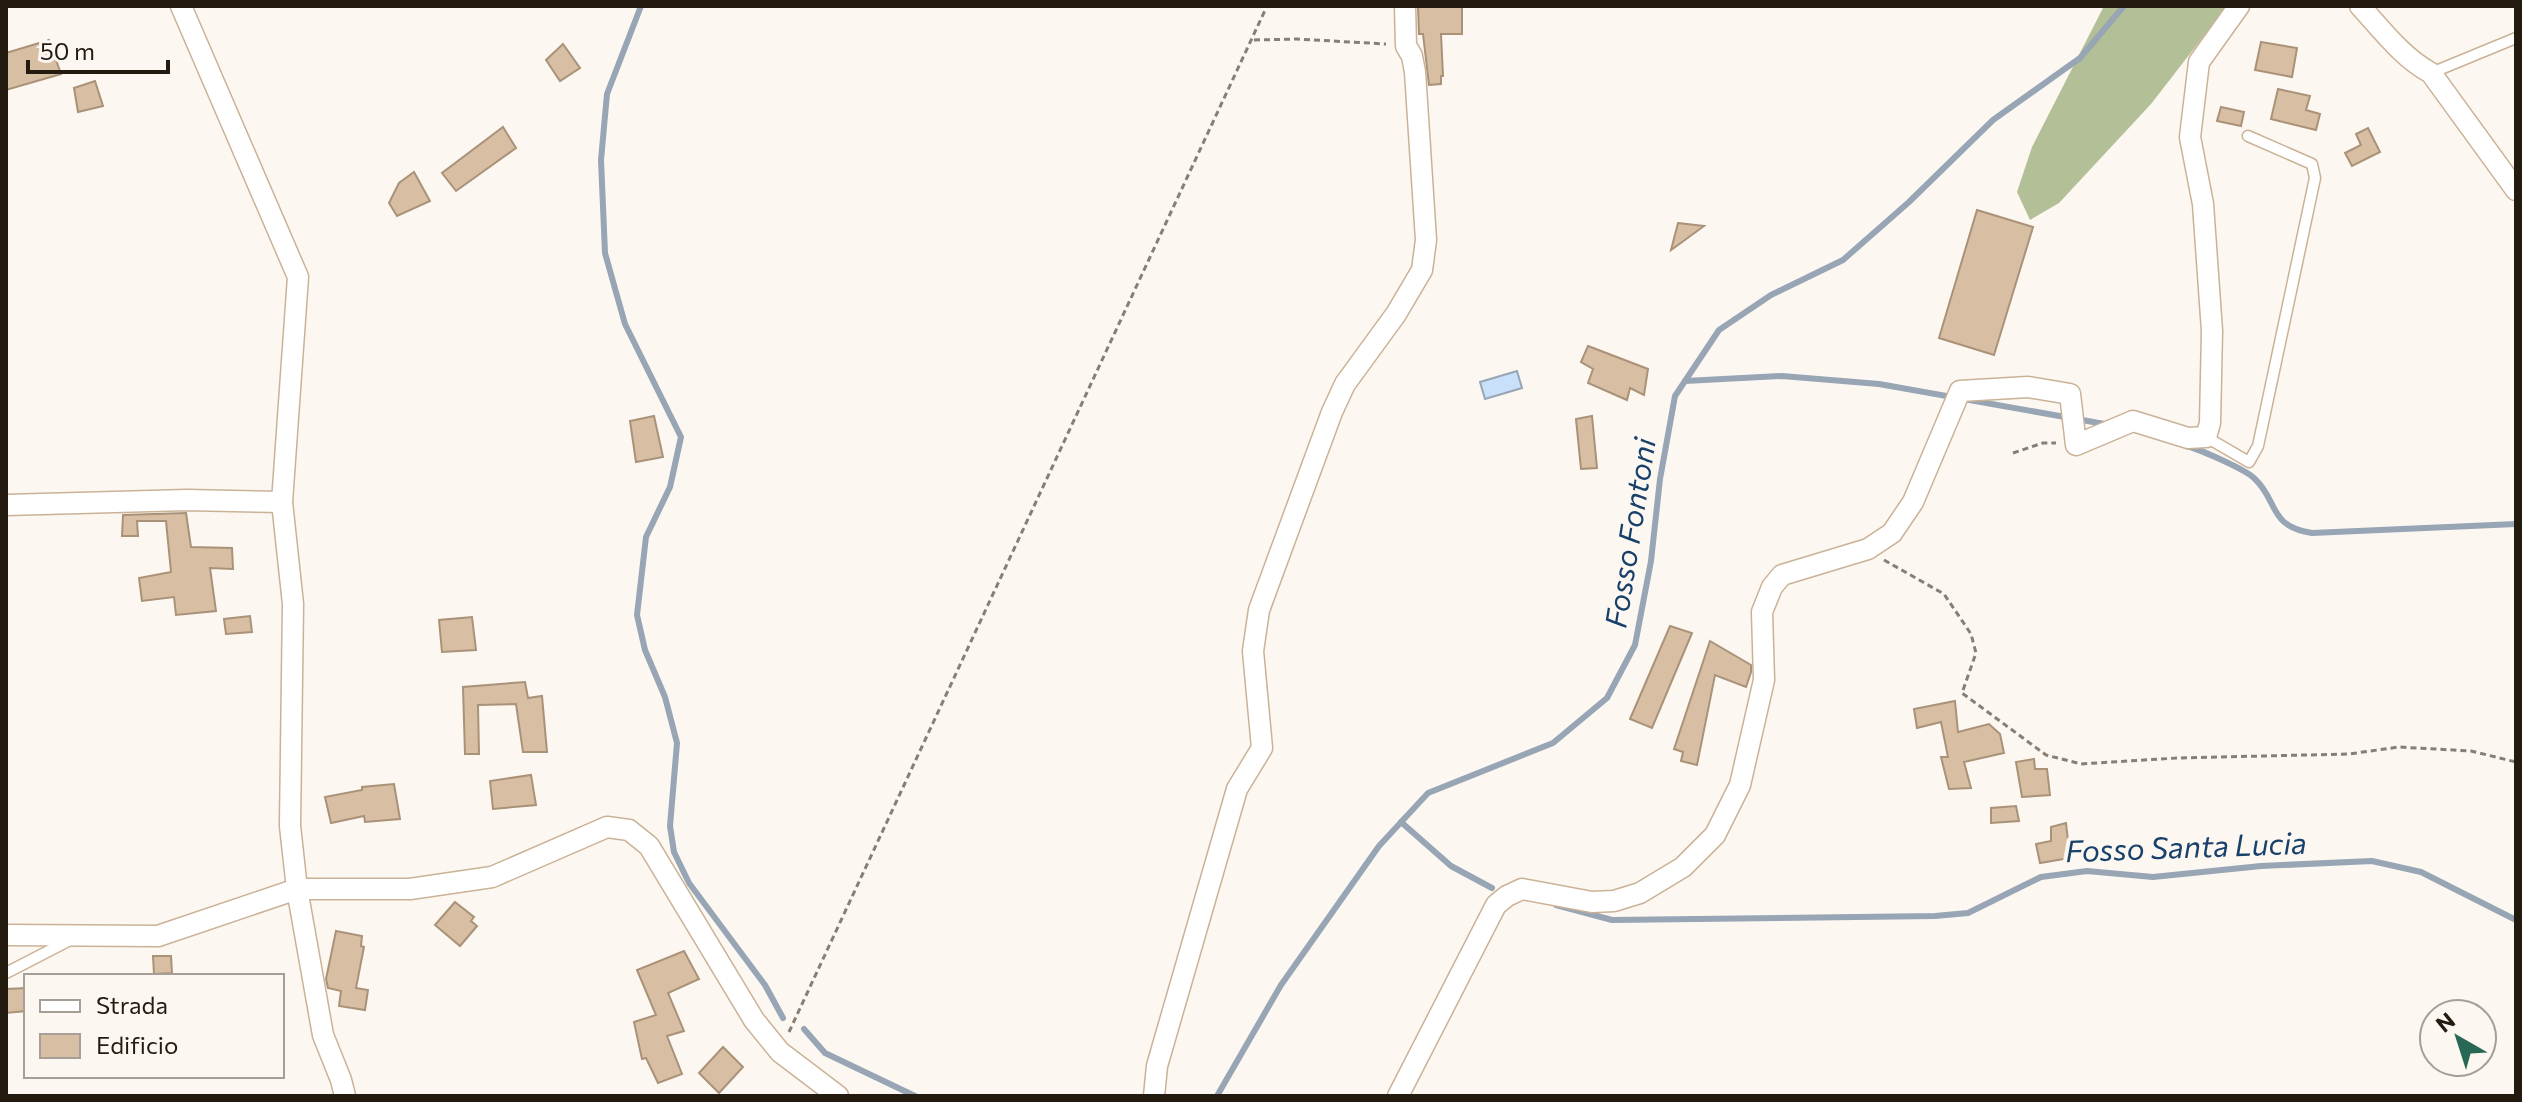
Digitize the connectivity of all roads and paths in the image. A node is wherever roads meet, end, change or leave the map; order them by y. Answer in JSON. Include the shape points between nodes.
{"nodes":[{"id":1,"x":181,"y":6,"type":"edge"},
{"id":2,"x":1267,"y":6,"type":"edge"},
{"id":3,"x":1405,"y":6,"type":"edge"},
{"id":4,"x":2239,"y":6,"type":"edge"},
{"id":5,"x":2360,"y":6,"type":"edge"},
{"id":6,"x":2516,"y":38,"type":"edge"},
{"id":7,"x":1252,"y":40,"type":"junction"},
{"id":8,"x":1406,"y":46,"type":"junction"},
{"id":9,"x":2431,"y":73,"type":"junction"},
{"id":10,"x":2248,"y":136,"type":"dead end"},
{"id":11,"x":2516,"y":190,"type":"edge"},
{"id":12,"x":2206,"y":437,"type":"junction"},
{"id":13,"x":2076,"y":445,"type":"junction"},
{"id":14,"x":2013,"y":453,"type":"dead end"},
{"id":15,"x":282,"y":502,"type":"junction"},
{"id":16,"x":6,"y":505,"type":"edge"},
{"id":17,"x":1868,"y":549,"type":"junction"},
{"id":18,"x":2516,"y":762,"type":"edge"},
{"id":19,"x":297,"y":889,"type":"junction"},
{"id":20,"x":6,"y":935,"type":"edge"},
{"id":21,"x":77,"y":936,"type":"junction"},
{"id":22,"x":6,"y":973,"type":"edge"},
{"id":23,"x":780,"y":1052,"type":"junction"},
{"id":24,"x":345,"y":1096,"type":"edge"},
{"id":25,"x":838,"y":1096,"type":"edge"},
{"id":26,"x":1154,"y":1096,"type":"edge"},
{"id":27,"x":1398,"y":1096,"type":"edge"}],
"edges":[{"from":1,"to":15,"type":"street","via":[[298,277]]},
{"from":2,"to":7,"type":"path"},
{"from":3,"to":8,"type":"street"},
{"from":4,"to":12,"type":"street","via":[[2199,62],[2190,137],[2203,204],[2212,331]]},
{"from":5,"to":9,"type":"street","via":[[2400,51]]},
{"from":6,"to":9,"type":"lane"},
{"from":7,"to":8,"type":"path"},
{"from":7,"to":23,"type":"path"},
{"from":8,"to":26,"type":"street","via":[[1415,72],[1426,240],[1422,270],[1345,384],[1259,610],[1253,651],[1262,748],[1237,789],[1157,1066]]},
{"from":9,"to":11,"type":"street"},
{"from":10,"to":12,"type":"lane","via":[[2312,164],[2315,178],[2258,446],[2249,462]]},
{"from":12,"to":13,"type":"street","via":[[2188,438],[2133,421]]},
{"from":13,"to":14,"type":"path","via":[[2043,443]]},
{"from":13,"to":17,"type":"street","via":[[2070,394],[2028,387],[1960,391],[1913,502],[1892,533]]},
{"from":15,"to":16,"type":"street"},
{"from":15,"to":19,"type":"street","via":[[293,604],[290,826]]},
{"from":17,"to":18,"type":"path","via":[[1944,594],[1971,634],[1976,653],[1962,693],[2046,755],[2081,764],[2349,754],[2399,747],[2471,751]]},
{"from":17,"to":27,"type":"street","via":[[1782,575],[1772,587],[1762,612],[1764,680],[1747,755],[1740,785],[1715,835],[1683,867],[1640,893],[1592,902],[1522,889],[1496,905]]},
{"from":19,"to":21,"type":"street","via":[[158,936]]},
{"from":19,"to":23,"type":"street","via":[[410,889],[492,877],[607,827],[629,830],[649,846],[754,1020]]},
{"from":19,"to":24,"type":"street","via":[[323,1035]]},
{"from":20,"to":21,"type":"street"},
{"from":21,"to":22,"type":"lane"},
{"from":23,"to":25,"type":"street"}]}
